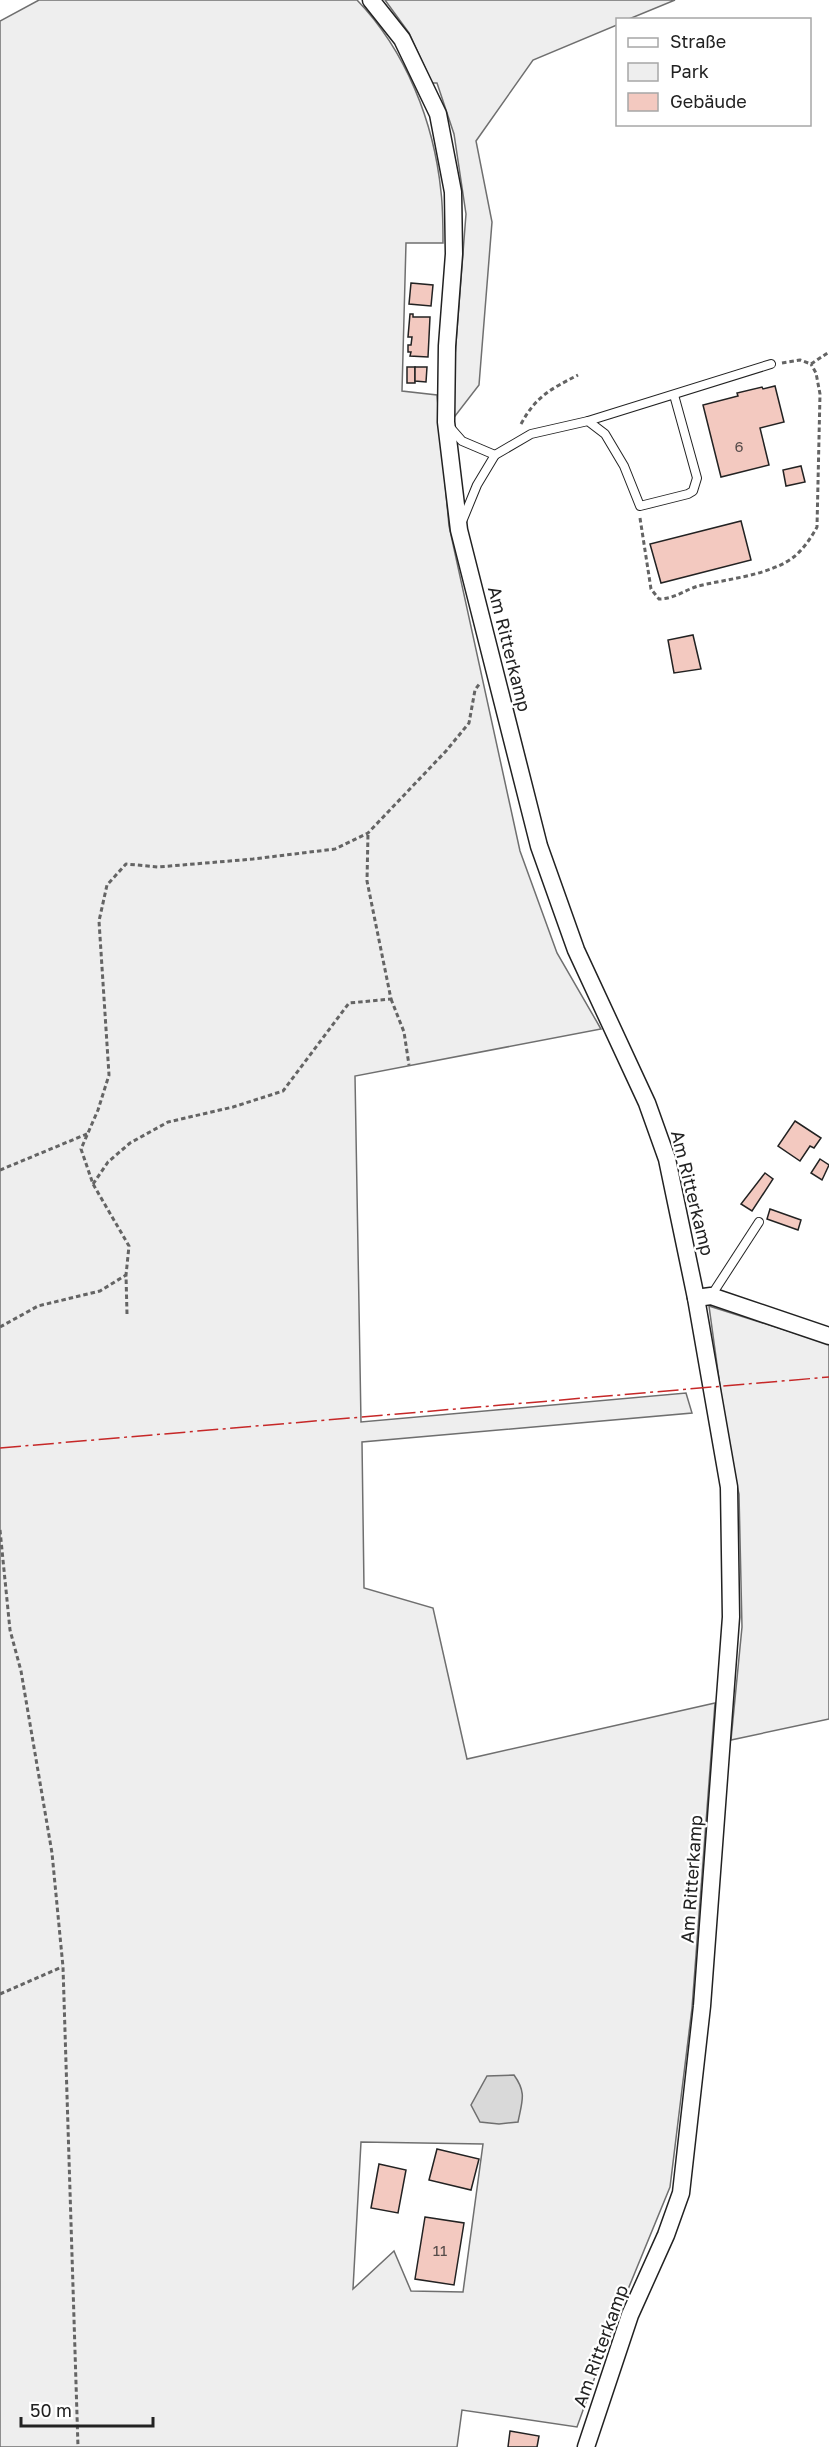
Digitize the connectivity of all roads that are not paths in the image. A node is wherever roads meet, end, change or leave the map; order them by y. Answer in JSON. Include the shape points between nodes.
{"nodes":[{"id":1,"x":371,"y":0,"type":"edge"},
{"id":2,"x":771,"y":364,"type":"road end"},
{"id":3,"x":674,"y":395,"type":"junction"},
{"id":4,"x":588,"y":421,"type":"junction"},
{"id":5,"x":446,"y":422,"type":"junction"},
{"id":6,"x":495,"y":455,"type":"junction"},
{"id":7,"x":459,"y":530,"type":"junction"},
{"id":8,"x":759,"y":1222,"type":"dead end"},
{"id":9,"x":704,"y":1297,"type":"junction"},
{"id":10,"x":829,"y":1336,"type":"edge"},
{"id":11,"x":586,"y":2447,"type":"edge"}],
"edges":[{"from":1,"to":5,"type":"street","name":"Am Ritterkamp","via":[[402,39],[438,114],[453,192]]},
{"from":2,"to":3,"type":"lane"},
{"from":3,"to":4,"type":"lane"},
{"from":3,"to":4,"type":"lane","via":[[695,467],[696,485],[688,494],[640,506],[624,466],[605,434]]},
{"from":4,"to":6,"type":"lane","via":[[531,434]]},
{"from":5,"to":6,"type":"lane","via":[[462,441]]},
{"from":5,"to":7,"type":"street","name":"Am Ritterkamp"},
{"from":6,"to":7,"type":"lane","via":[[477,485]]},
{"from":7,"to":9,"type":"street","name":"Am Ritterkamp","via":[[539,846],[576,950],[647,1102],[667,1158]]},
{"from":8,"to":9,"type":"lane"},
{"from":9,"to":10,"type":"street"},
{"from":9,"to":11,"type":"street","name":"Am Ritterkamp","via":[[729,1487],[732,1617],[702,2006],[681,2193],[630,2315]]}]}
